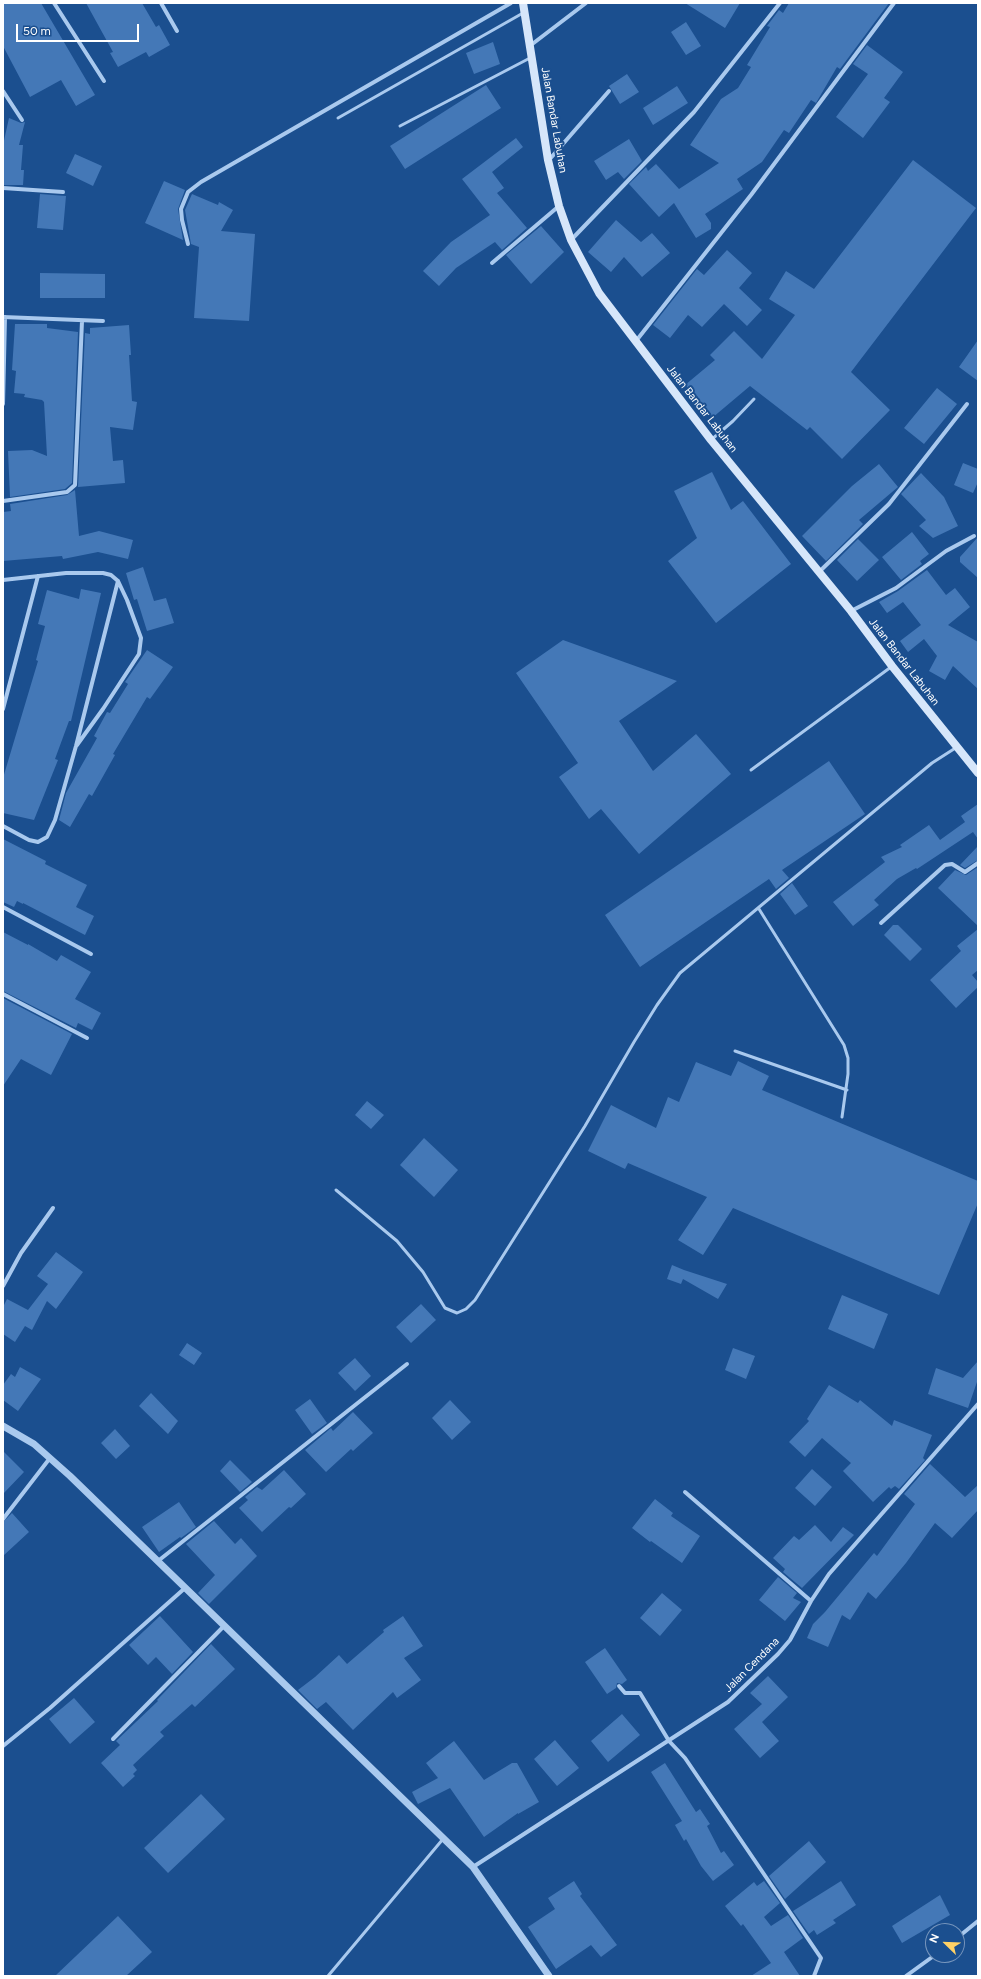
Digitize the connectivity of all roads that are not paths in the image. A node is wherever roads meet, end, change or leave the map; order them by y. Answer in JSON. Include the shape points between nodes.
{"nodes":[{"id":1,"x":54,"y":3,"type":"edge"},
{"id":2,"x":160,"y":3,"type":"edge"},
{"id":3,"x":511,"y":3,"type":"edge"},
{"id":4,"x":523,"y":3,"type":"edge"},
{"id":5,"x":586,"y":3,"type":"edge"},
{"id":6,"x":780,"y":3,"type":"edge"},
{"id":7,"x":894,"y":3,"type":"edge"},
{"id":8,"x":525,"y":12,"type":"junction"},
{"id":9,"x":177,"y":31,"type":"dead end"},
{"id":10,"x":530,"y":45,"type":"junction"},
{"id":11,"x":532,"y":57,"type":"junction"},
{"id":12,"x":104,"y":81,"type":"dead end"},
{"id":13,"x":3,"y":91,"type":"edge"},
{"id":14,"x":609,"y":91,"type":"dead end"},
{"id":15,"x":338,"y":118,"type":"dead end"},
{"id":16,"x":22,"y":120,"type":"dead end"},
{"id":17,"x":400,"y":126,"type":"dead end"},
{"id":18,"x":548,"y":160,"type":"junction"},
{"id":19,"x":3,"y":188,"type":"edge"},
{"id":20,"x":63,"y":192,"type":"dead end"},
{"id":21,"x":559,"y":206,"type":"junction"},
{"id":22,"x":571,"y":240,"type":"junction"},
{"id":23,"x":188,"y":244,"type":"dead end"},
{"id":24,"x":492,"y":263,"type":"dead end"},
{"id":25,"x":4,"y":317,"type":"edge"},
{"id":26,"x":82,"y":321,"type":"junction"},
{"id":27,"x":103,"y":321,"type":"dead end"},
{"id":28,"x":636,"y":342,"type":"junction"},
{"id":29,"x":754,"y":399,"type":"dead end"},
{"id":30,"x":3,"y":404,"type":"edge"},
{"id":31,"x":967,"y":404,"type":"dead end"},
{"id":32,"x":711,"y":440,"type":"junction"},
{"id":33,"x":3,"y":500,"type":"edge"},
{"id":34,"x":974,"y":536,"type":"dead end"},
{"id":35,"x":819,"y":572,"type":"junction"},
{"id":36,"x":38,"y":576,"type":"junction"},
{"id":37,"x":3,"y":580,"type":"edge"},
{"id":38,"x":118,"y":581,"type":"junction"},
{"id":39,"x":851,"y":611,"type":"junction"},
{"id":40,"x":892,"y":666,"type":"junction"},
{"id":41,"x":3,"y":709,"type":"edge"},
{"id":42,"x":76,"y":746,"type":"junction"},
{"id":43,"x":958,"y":746,"type":"junction"},
{"id":44,"x":976,"y":768,"type":"edge"},
{"id":45,"x":752,"y":770,"type":"dead end"},
{"id":46,"x":3,"y":826,"type":"edge"},
{"id":47,"x":978,"y":862,"type":"edge"},
{"id":48,"x":3,"y":907,"type":"edge"},
{"id":49,"x":759,"y":909,"type":"junction"},
{"id":50,"x":881,"y":923,"type":"dead end"},
{"id":51,"x":91,"y":954,"type":"dead end"},
{"id":52,"x":3,"y":994,"type":"edge"},
{"id":53,"x":87,"y":1038,"type":"dead end"},
{"id":54,"x":734,"y":1051,"type":"dead end"},
{"id":55,"x":847,"y":1090,"type":"junction"},
{"id":56,"x":842,"y":1117,"type":"dead end"},
{"id":57,"x":336,"y":1190,"type":"dead end"},
{"id":58,"x":53,"y":1208,"type":"dead end"},
{"id":59,"x":3,"y":1286,"type":"edge"},
{"id":60,"x":407,"y":1364,"type":"dead end"},
{"id":61,"x":978,"y":1404,"type":"edge"},
{"id":62,"x":3,"y":1426,"type":"edge"},
{"id":63,"x":50,"y":1458,"type":"junction"},
{"id":64,"x":685,"y":1492,"type":"dead end"},
{"id":65,"x":3,"y":1519,"type":"edge"},
{"id":66,"x":158,"y":1561,"type":"junction"},
{"id":67,"x":185,"y":1588,"type":"junction"},
{"id":68,"x":811,"y":1601,"type":"junction"},
{"id":69,"x":224,"y":1626,"type":"junction"},
{"id":70,"x":619,"y":1686,"type":"dead end"},
{"id":71,"x":113,"y":1739,"type":"dead end"},
{"id":72,"x":669,"y":1741,"type":"junction"},
{"id":73,"x":3,"y":1746,"type":"edge"},
{"id":74,"x":443,"y":1839,"type":"junction"},
{"id":75,"x":473,"y":1867,"type":"junction"},
{"id":76,"x":978,"y":1921,"type":"edge"},
{"id":77,"x":965,"y":1932,"type":"edge"},
{"id":78,"x":925,"y":1962,"type":"edge"},
{"id":79,"x":328,"y":1976,"type":"edge"},
{"id":80,"x":549,"y":1976,"type":"edge"},
{"id":81,"x":814,"y":1976,"type":"edge"},
{"id":82,"x":906,"y":1976,"type":"edge"}],
"edges":[{"from":1,"to":12,"type":"street"},
{"from":2,"to":9,"type":"street"},
{"from":3,"to":23,"type":"street","via":[[201,182],[188,192],[181,209]]},
{"from":4,"to":8,"type":"main road","name":"Jalan Bandar Labuhan"},
{"from":5,"to":10,"type":"street"},
{"from":6,"to":22,"type":"street","via":[[694,112]]},
{"from":7,"to":28,"type":"street","via":[[751,195]]},
{"from":8,"to":10,"type":"main road","name":"Jalan Bandar Labuhan"},
{"from":8,"to":15,"type":"lane"},
{"from":10,"to":11,"type":"main road","name":"Jalan Bandar Labuhan"},
{"from":11,"to":17,"type":"lane"},
{"from":11,"to":18,"type":"main road","name":"Jalan Bandar Labuhan"},
{"from":13,"to":16,"type":"street"},
{"from":14,"to":18,"type":"street"},
{"from":18,"to":21,"type":"main road","name":"Jalan Bandar Labuhan"},
{"from":19,"to":20,"type":"street"},
{"from":21,"to":22,"type":"main road","name":"Jalan Bandar Labuhan"},
{"from":21,"to":24,"type":"street"},
{"from":22,"to":28,"type":"main road","name":"Jalan Bandar Labuhan","via":[[599,293]]},
{"from":25,"to":26,"type":"street"},
{"from":25,"to":30,"type":"street"},
{"from":26,"to":27,"type":"street"},
{"from":26,"to":33,"type":"street","via":[[75,484],[67,492]]},
{"from":28,"to":32,"type":"main road","name":"Jalan Bandar Labuhan"},
{"from":29,"to":32,"type":"lane"},
{"from":31,"to":35,"type":"street","via":[[889,504]]},
{"from":32,"to":35,"type":"main road","name":"Jalan Bandar Labuhan"},
{"from":34,"to":39,"type":"street","via":[[946,551],[896,588]]},
{"from":35,"to":39,"type":"main road","name":"Jalan Bandar Labuhan"},
{"from":36,"to":37,"type":"street"},
{"from":36,"to":38,"type":"street","via":[[94,572],[111,575]]},
{"from":36,"to":41,"type":"street"},
{"from":38,"to":42,"type":"street"},
{"from":38,"to":42,"type":"street","via":[[141,638],[139,654]]},
{"from":39,"to":40,"type":"main road","name":"Jalan Bandar Labuhan"},
{"from":40,"to":43,"type":"main road","name":"Jalan Bandar Labuhan"},
{"from":40,"to":45,"type":"lane"},
{"from":42,"to":46,"type":"street","via":[[55,820],[47,837],[38,842],[29,840]]},
{"from":43,"to":44,"type":"main road","name":"Jalan Bandar Labuhan"},
{"from":43,"to":49,"type":"lane","via":[[932,763]]},
{"from":47,"to":50,"type":"street","via":[[965,872],[952,864],[945,865]]},
{"from":48,"to":51,"type":"street"},
{"from":49,"to":55,"type":"lane","via":[[844,1045],[848,1058]]},
{"from":49,"to":57,"type":"lane","via":[[680,973],[657,1005],[585,1126],[475,1300],[466,1309],[457,1313],[445,1308],[423,1272],[397,1241]]},
{"from":52,"to":53,"type":"street"},
{"from":54,"to":55,"type":"lane"},
{"from":55,"to":56,"type":"lane"},
{"from":58,"to":59,"type":"street","via":[[21,1253]]},
{"from":60,"to":66,"type":"street"},
{"from":61,"to":68,"type":"street","name":"Jalan Cendana","via":[[829,1574]]},
{"from":62,"to":63,"type":"street","via":[[34,1444]]},
{"from":63,"to":65,"type":"street"},
{"from":63,"to":66,"type":"street"},
{"from":64,"to":68,"type":"street"},
{"from":66,"to":67,"type":"street"},
{"from":67,"to":69,"type":"street"},
{"from":67,"to":73,"type":"street","via":[[50,1708]]},
{"from":68,"to":72,"type":"street","name":"Jalan Cendana","via":[[790,1640],[778,1654],[728,1702]]},
{"from":69,"to":71,"type":"street"},
{"from":69,"to":74,"type":"street"},
{"from":70,"to":72,"type":"street","via":[[625,1693],[640,1693]]},
{"from":72,"to":75,"type":"street","name":"Jalan Cendana"},
{"from":72,"to":81,"type":"street","via":[[685,1758],[821,1958]]},
{"from":74,"to":75,"type":"street"},
{"from":74,"to":79,"type":"lane"},
{"from":75,"to":80,"type":"street"},
{"from":76,"to":77,"type":"street"},
{"from":78,"to":82,"type":"street"}]}
